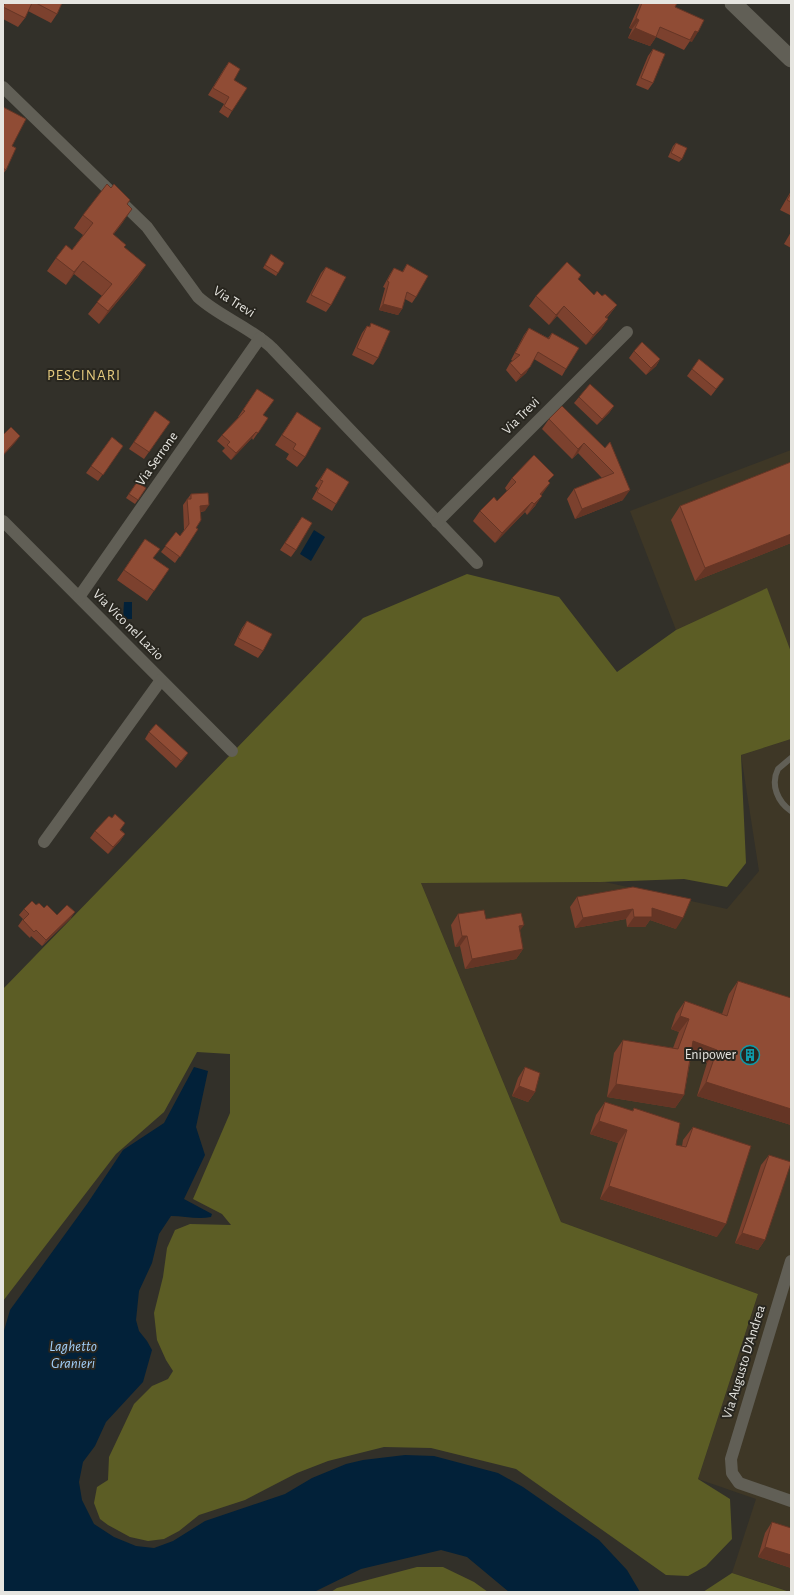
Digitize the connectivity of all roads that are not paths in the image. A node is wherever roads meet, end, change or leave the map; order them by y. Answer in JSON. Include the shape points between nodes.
{"nodes":[{"id":1,"x":733,"y":3,"type":"edge"},
{"id":2,"x":791,"y":59,"type":"edge"},
{"id":3,"x":3,"y":87,"type":"edge"},
{"id":4,"x":627,"y":332,"type":"dead end"},
{"id":5,"x":260,"y":338,"type":"junction"},
{"id":6,"x":3,"y":521,"type":"edge"},
{"id":7,"x":437,"y":522,"type":"junction"},
{"id":8,"x":477,"y":563,"type":"dead end"},
{"id":9,"x":79,"y":597,"type":"junction"},
{"id":10,"x":161,"y":680,"type":"junction"},
{"id":11,"x":232,"y":751,"type":"dead end"},
{"id":12,"x":791,"y":758,"type":"edge"},
{"id":13,"x":791,"y":811,"type":"edge"},
{"id":14,"x":44,"y":842,"type":"dead end"},
{"id":15,"x":791,"y":1261,"type":"edge"},
{"id":16,"x":788,"y":1281,"type":"edge"},
{"id":17,"x":791,"y":1500,"type":"edge"}],
"edges":[{"from":1,"to":2,"type":"main road"},
{"from":3,"to":5,"type":"street","name":"Via Trevi","via":[[147,227],[198,297]]},
{"from":4,"to":7,"type":"street","name":"Via Trevi"},
{"from":5,"to":7,"type":"street","name":"Via Trevi"},
{"from":5,"to":9,"type":"street","name":"Via Serrone"},
{"from":6,"to":9,"type":"street","name":"Via Vico nel Lazio"},
{"from":7,"to":8,"type":"street","name":"Via Trevi"},
{"from":9,"to":10,"type":"street","name":"Via Vico nel Lazio"},
{"from":10,"to":11,"type":"street","name":"Via Vico nel Lazio"},
{"from":10,"to":14,"type":"street"},
{"from":12,"to":13,"type":"lane","via":[[778,769],[775,784],[778,797]]},
{"from":15,"to":16,"type":"street","name":"Via Augusto D'Andrea"},
{"from":16,"to":17,"type":"street","name":"Via Augusto D'Andrea","via":[[731,1459],[732,1473],[736,1481],[744,1486]]}]}
